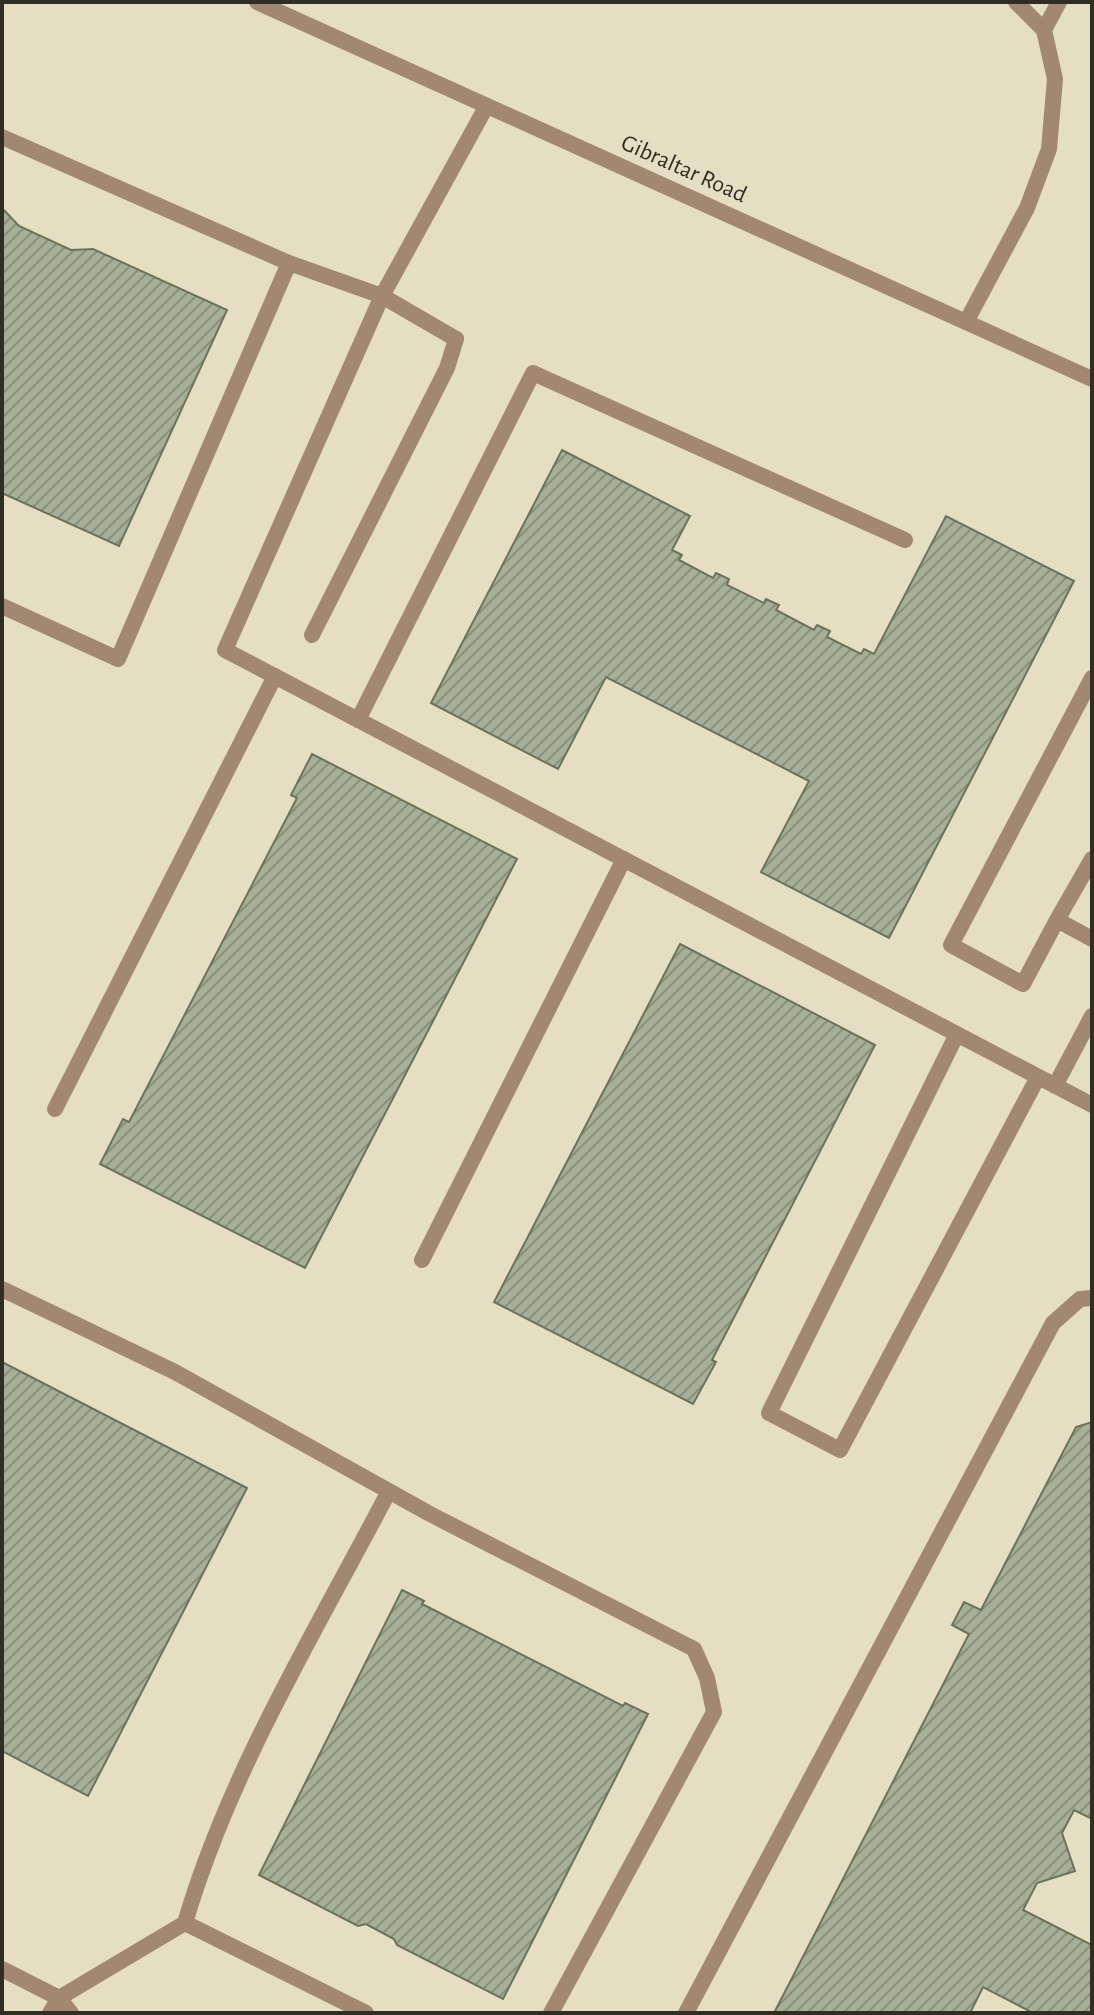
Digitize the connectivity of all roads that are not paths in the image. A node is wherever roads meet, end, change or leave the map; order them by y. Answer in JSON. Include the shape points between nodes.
{"nodes":[{"id":1,"x":1016,"y":2,"type":"edge"},
{"id":2,"x":1059,"y":2,"type":"edge"},
{"id":3,"x":268,"y":4,"type":"edge"},
{"id":4,"x":1044,"y":30,"type":"junction"},
{"id":5,"x":486,"y":107,"type":"junction"},
{"id":6,"x":2,"y":137,"type":"edge"},
{"id":7,"x":289,"y":263,"type":"junction"},
{"id":8,"x":382,"y":296,"type":"junction"},
{"id":9,"x":966,"y":322,"type":"junction"},
{"id":10,"x":1092,"y":379,"type":"edge"},
{"id":11,"x":905,"y":540,"type":"dead end"},
{"id":12,"x":2,"y":606,"type":"edge"},
{"id":13,"x":312,"y":635,"type":"dead end"},
{"id":14,"x":275,"y":676,"type":"junction"},
{"id":15,"x":1092,"y":678,"type":"edge"},
{"id":16,"x":358,"y":720,"type":"junction"},
{"id":17,"x":624,"y":859,"type":"junction"},
{"id":18,"x":1092,"y":859,"type":"edge"},
{"id":19,"x":1057,"y":920,"type":"junction"},
{"id":20,"x":1092,"y":939,"type":"edge"},
{"id":21,"x":1092,"y":1016,"type":"edge"},
{"id":22,"x":957,"y":1034,"type":"junction"},
{"id":23,"x":1038,"y":1077,"type":"junction"},
{"id":24,"x":1055,"y":1086,"type":"junction"},
{"id":25,"x":1092,"y":1105,"type":"edge"},
{"id":26,"x":55,"y":1109,"type":"dead end"},
{"id":27,"x":422,"y":1260,"type":"dead end"},
{"id":28,"x":2,"y":1289,"type":"edge"},
{"id":29,"x":1092,"y":1298,"type":"edge"},
{"id":30,"x":389,"y":1491,"type":"junction"},
{"id":31,"x":185,"y":1923,"type":"junction"},
{"id":32,"x":2,"y":1969,"type":"edge"},
{"id":33,"x":54,"y":2006,"type":"edge"},
{"id":34,"x":71,"y":2013,"type":"edge"},
{"id":35,"x":366,"y":2013,"type":"edge"},
{"id":36,"x":551,"y":2013,"type":"edge"},
{"id":37,"x":686,"y":2013,"type":"edge"}],
"edges":[{"from":1,"to":4,"type":"street"},
{"from":2,"to":4,"type":"street"},
{"from":3,"to":5,"type":"street","name":"Gibraltar Road"},
{"from":4,"to":9,"type":"street","via":[[1055,79],[1049,149],[1027,208]]},
{"from":5,"to":8,"type":"street"},
{"from":5,"to":9,"type":"street","name":"Gibraltar Road"},
{"from":6,"to":7,"type":"street"},
{"from":7,"to":8,"type":"street"},
{"from":7,"to":12,"type":"street","via":[[118,659]]},
{"from":8,"to":13,"type":"street","via":[[456,339]]},
{"from":8,"to":14,"type":"street","via":[[225,650]]},
{"from":9,"to":10,"type":"street","name":"Gibraltar Road"},
{"from":11,"to":16,"type":"street","via":[[533,373]]},
{"from":14,"to":16,"type":"street"},
{"from":14,"to":26,"type":"street"},
{"from":15,"to":19,"type":"street","via":[[951,945],[1023,984]]},
{"from":16,"to":17,"type":"street"},
{"from":17,"to":22,"type":"street"},
{"from":17,"to":27,"type":"street"},
{"from":18,"to":19,"type":"street"},
{"from":19,"to":20,"type":"street"},
{"from":21,"to":24,"type":"street"},
{"from":22,"to":23,"type":"street"},
{"from":22,"to":23,"type":"street","via":[[769,1413],[840,1450]]},
{"from":23,"to":24,"type":"street"},
{"from":24,"to":25,"type":"street"},
{"from":28,"to":30,"type":"street","via":[[175,1372]]},
{"from":29,"to":37,"type":"street","via":[[1080,1299],[1053,1323]]},
{"from":30,"to":31,"type":"street","via":[[233,1791],[204,1858]]},
{"from":30,"to":36,"type":"street","via":[[694,1649],[707,1678],[714,1712]]},
{"from":31,"to":33,"type":"street"},
{"from":31,"to":35,"type":"street"},
{"from":32,"to":33,"type":"street"},
{"from":33,"to":34,"type":"street"}]}
